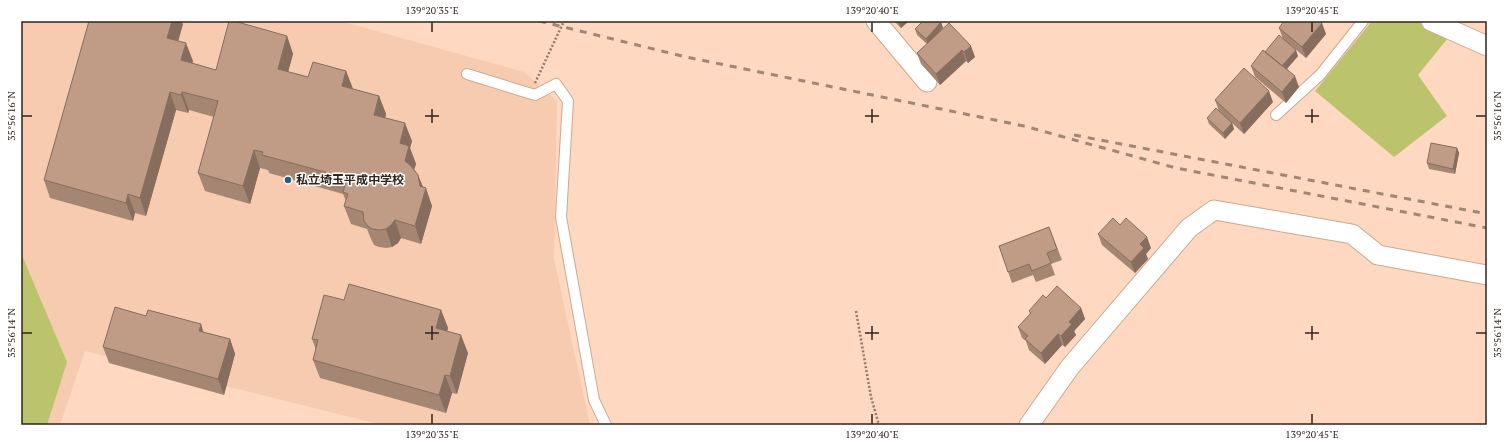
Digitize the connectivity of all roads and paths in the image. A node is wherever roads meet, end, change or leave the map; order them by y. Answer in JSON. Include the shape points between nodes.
{"nodes":[{"id":1,"x":564,"y":21,"type":"edge"},
{"id":2,"x":876,"y":21,"type":"edge"},
{"id":3,"x":1363,"y":21,"type":"edge"},
{"id":4,"x":1431,"y":21,"type":"edge"},
{"id":5,"x":1487,"y":46,"type":"edge"},
{"id":6,"x":467,"y":74,"type":"dead end"},
{"id":7,"x":927,"y":82,"type":"dead end"},
{"id":8,"x":535,"y":83,"type":"dead end"},
{"id":9,"x":1276,"y":115,"type":"dead end"},
{"id":10,"x":1487,"y":275,"type":"edge"},
{"id":11,"x":856,"y":311,"type":"dead end"},
{"id":12,"x":606,"y":425,"type":"edge"},
{"id":13,"x":879,"y":425,"type":"edge"},
{"id":14,"x":1029,"y":425,"type":"edge"}],
"edges":[{"from":1,"to":8,"type":"path","bridge":true},
{"from":2,"to":7,"type":"street"},
{"from":3,"to":9,"type":"lane","via":[[1320,75]]},
{"from":4,"to":5,"type":"street"},
{"from":6,"to":12,"type":"lane","via":[[535,94],[556,84],[568,101],[562,217],[594,400]]},
{"from":10,"to":14,"type":"street","via":[[1378,255],[1352,234],[1214,210],[1189,228],[1070,367]]},
{"from":11,"to":13,"type":"path","via":[[871,397]]}]}
